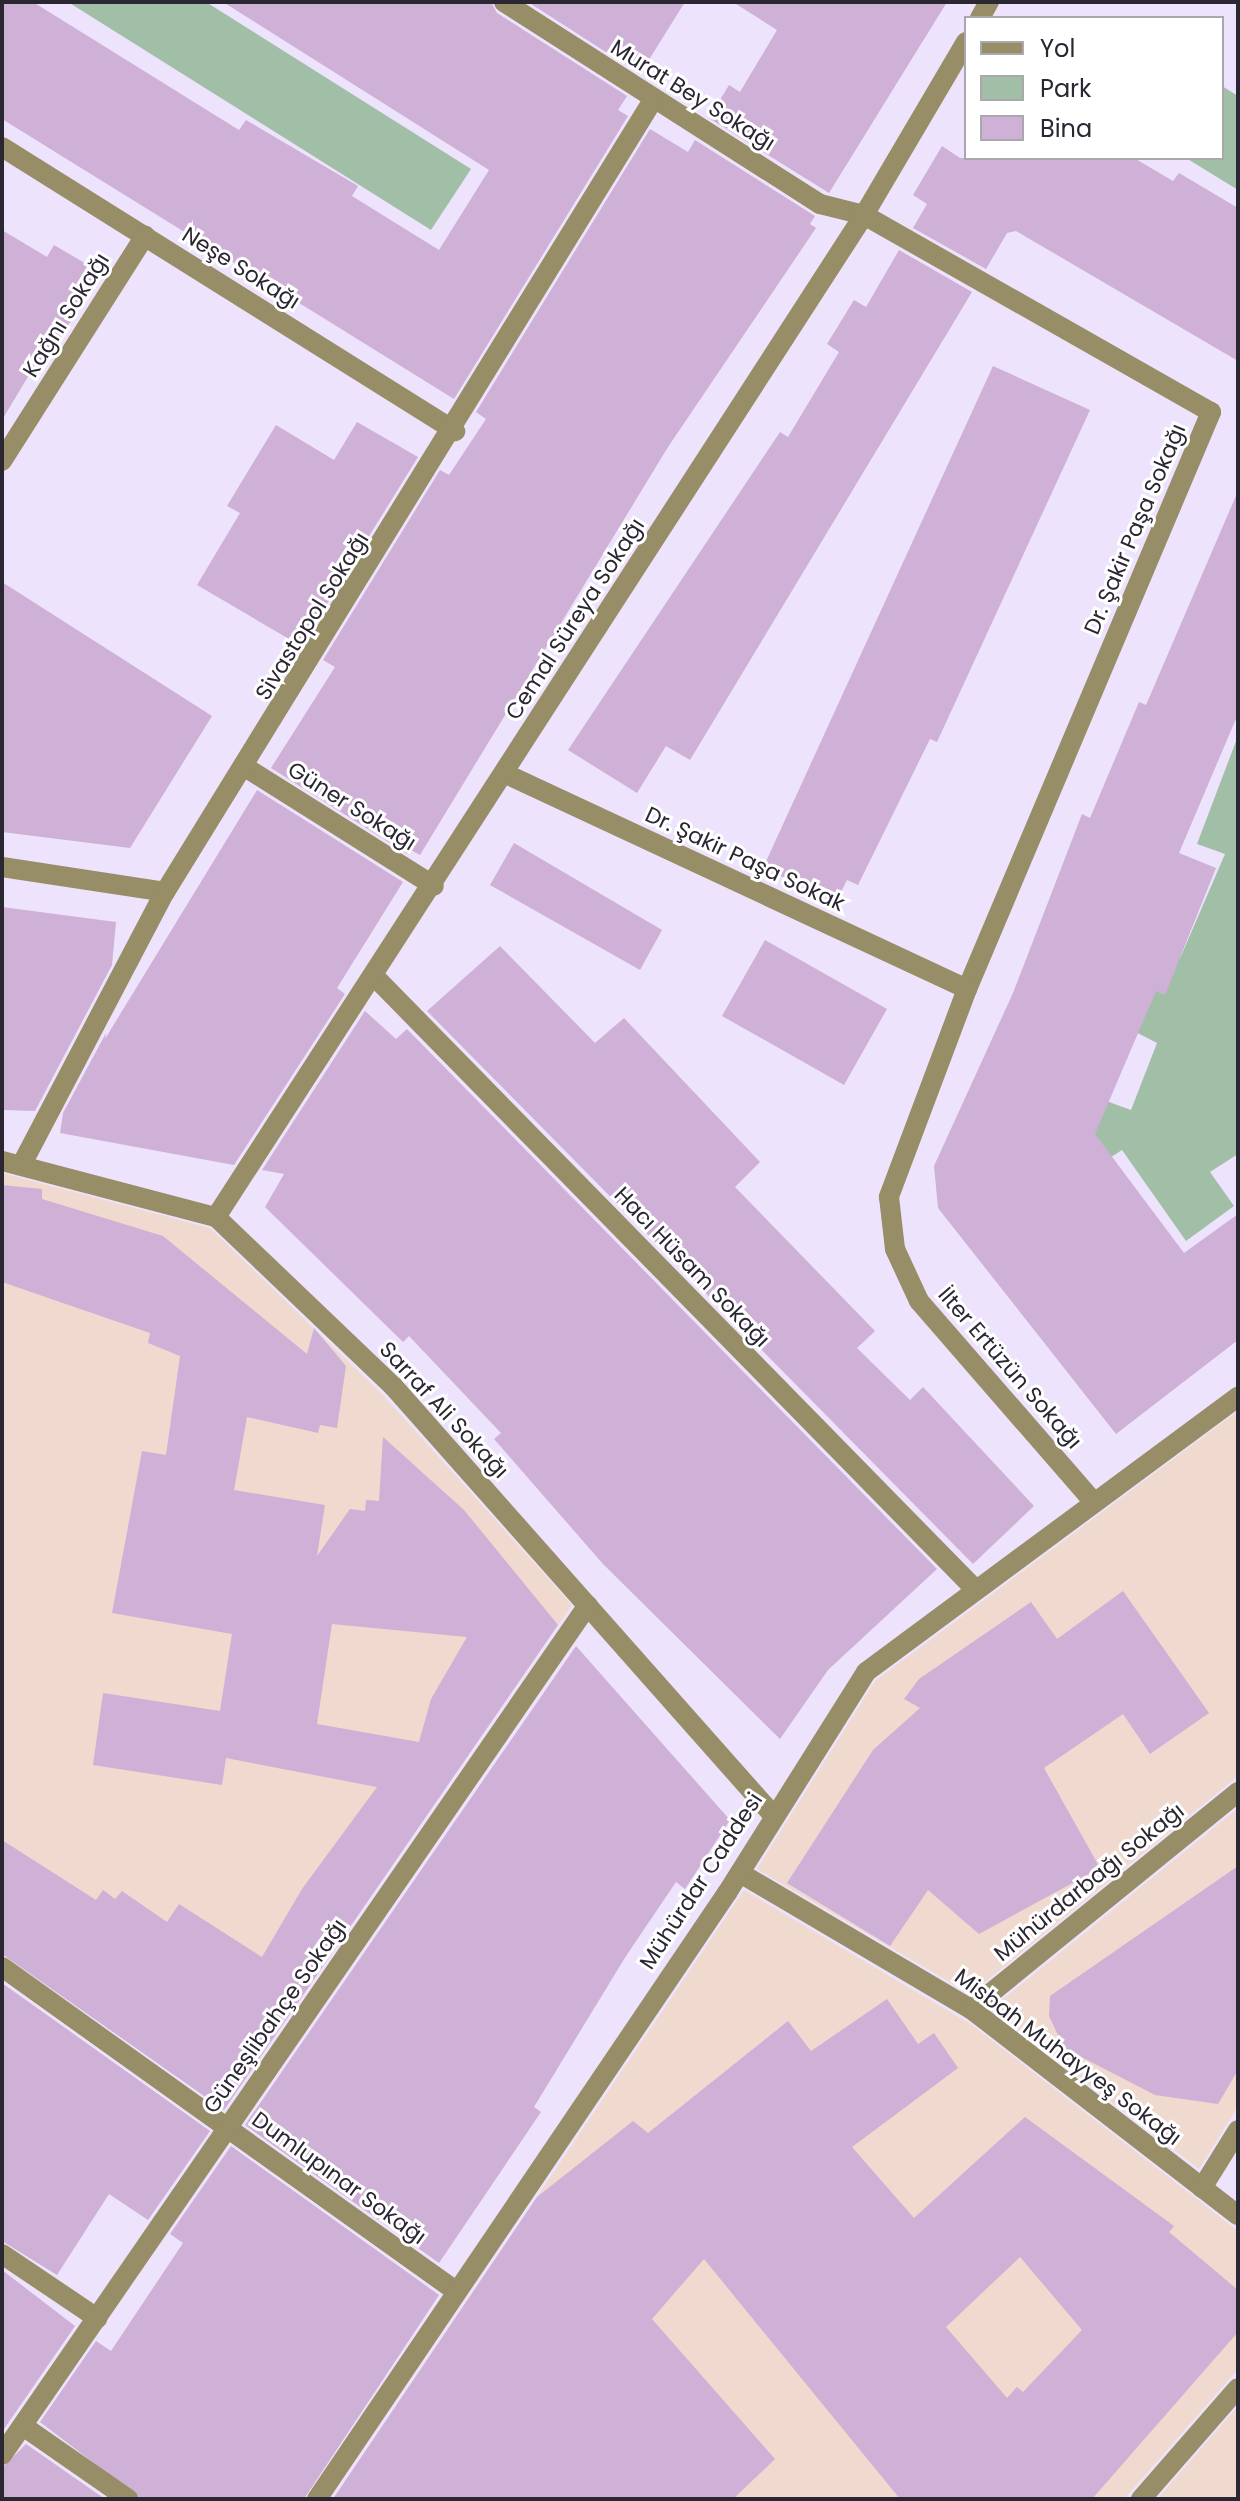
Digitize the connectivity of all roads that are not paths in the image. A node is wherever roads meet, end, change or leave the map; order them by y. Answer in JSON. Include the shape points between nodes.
{"nodes":[{"id":1,"x":505,"y":2,"type":"edge"},
{"id":2,"x":964,"y":45,"type":"edge"},
{"id":3,"x":653,"y":100,"type":"junction"},
{"id":4,"x":2,"y":147,"type":"edge"},
{"id":5,"x":864,"y":215,"type":"junction"},
{"id":6,"x":145,"y":236,"type":"junction"},
{"id":7,"x":455,"y":431,"type":"junction"},
{"id":8,"x":2,"y":461,"type":"edge"},
{"id":9,"x":245,"y":767,"type":"junction"},
{"id":10,"x":504,"y":773,"type":"junction"},
{"id":11,"x":2,"y":867,"type":"edge"},
{"id":12,"x":434,"y":886,"type":"junction"},
{"id":13,"x":165,"y":892,"type":"junction"},
{"id":14,"x":375,"y":977,"type":"junction"},
{"id":15,"x":967,"y":989,"type":"junction"},
{"id":16,"x":12,"y":1162,"type":"edge"},
{"id":17,"x":216,"y":1217,"type":"junction"},
{"id":18,"x":1238,"y":1397,"type":"edge"},
{"id":19,"x":1091,"y":1499,"type":"junction"},
{"id":20,"x":975,"y":1589,"type":"junction"},
{"id":21,"x":588,"y":1605,"type":"junction"},
{"id":22,"x":1238,"y":1792,"type":"edge"},
{"id":23,"x":772,"y":1814,"type":"junction"},
{"id":24,"x":740,"y":1873,"type":"junction"},
{"id":25,"x":2,"y":1967,"type":"edge"},
{"id":26,"x":971,"y":2009,"type":"junction"},
{"id":27,"x":228,"y":2127,"type":"junction"},
{"id":28,"x":1238,"y":2130,"type":"edge"},
{"id":29,"x":1202,"y":2188,"type":"junction"},
{"id":30,"x":1238,"y":2215,"type":"edge"},
{"id":31,"x":2,"y":2254,"type":"edge"},
{"id":32,"x":453,"y":2289,"type":"junction"},
{"id":33,"x":97,"y":2318,"type":"junction"},
{"id":34,"x":1238,"y":2388,"type":"edge"},
{"id":35,"x":23,"y":2426,"type":"junction"},
{"id":36,"x":2,"y":2455,"type":"edge"},
{"id":37,"x":128,"y":2499,"type":"edge"},
{"id":38,"x":317,"y":2499,"type":"edge"},
{"id":39,"x":1141,"y":2499,"type":"edge"}],
"edges":[{"from":1,"to":3,"type":"street","name":"Murat Bey Sokağı"},
{"from":2,"to":5,"type":"street","name":"Cemal Süreya Sokağı"},
{"from":3,"to":5,"type":"street","name":"Murat Bey Sokağı","via":[[820,204]]},
{"from":3,"to":7,"type":"street","name":"Sivastopol Sokağı"},
{"from":4,"to":6,"type":"street","name":"Neşe Sokağı"},
{"from":5,"to":10,"type":"street","name":"Cemal Süreya Sokağı"},
{"from":5,"to":15,"type":"street","name":"Dr. Şakir Paşa Sokağı","via":[[1211,412]]},
{"from":6,"to":7,"type":"street","name":"Neşe Sokağı"},
{"from":6,"to":8,"type":"street","name":"Kağnı Sokağı"},
{"from":7,"to":9,"type":"street","name":"Sivastopol Sokağı"},
{"from":9,"to":12,"type":"street","name":"Güner Sokağı"},
{"from":9,"to":13,"type":"street","name":"Sivastopol Sokağı"},
{"from":10,"to":12,"type":"street","name":"Cemal Süreya Sokağı"},
{"from":10,"to":15,"type":"street","name":"Dr. Şakir Paşa Sokak"},
{"from":11,"to":13,"type":"street"},
{"from":12,"to":14,"type":"street","name":"Cemal Süreya Sokağı"},
{"from":13,"to":16,"type":"street","name":"Sivastopol Sokağı"},
{"from":14,"to":17,"type":"street","name":"Cemal Süreya Sokağı"},
{"from":14,"to":20,"type":"street","name":"Hacı Hüsam Sokağı"},
{"from":15,"to":19,"type":"street","name":"İlter Ertüzün Sokağı","via":[[889,1197],[895,1249],[919,1301]]},
{"from":16,"to":17,"type":"street","name":"Sarraf Ali Sokağı"},
{"from":17,"to":21,"type":"street","name":"Sarraf Ali Sokağı","via":[[393,1386]]},
{"from":18,"to":19,"type":"street","name":"Mühürdar Caddesi"},
{"from":19,"to":20,"type":"street","name":"Mühürdar Caddesi"},
{"from":20,"to":23,"type":"street","name":"Mühürdar Caddesi","via":[[866,1672]]},
{"from":21,"to":23,"type":"street","name":"Sarraf Ali Sokağı"},
{"from":21,"to":27,"type":"street","name":"Güneşlibahçe Sokağı"},
{"from":22,"to":26,"type":"street","name":"Mühürdarbağı Sokağı"},
{"from":23,"to":24,"type":"street","name":"Mühürdar Caddesi"},
{"from":24,"to":26,"type":"street","name":"Misbah Muhayyeş Sokağı"},
{"from":24,"to":32,"type":"street","name":"Mühürdar Caddesi"},
{"from":25,"to":27,"type":"street","name":"Dumlupınar Sokağı"},
{"from":26,"to":29,"type":"street","name":"Misbah Muhayyeş Sokağı"},
{"from":27,"to":32,"type":"street","name":"Dumlupınar Sokağı"},
{"from":27,"to":33,"type":"street","name":"Güneşlibahçe Sokağı"},
{"from":28,"to":29,"type":"street"},
{"from":29,"to":30,"type":"street","name":"Misbah Muhayyeş Sokağı"},
{"from":31,"to":33,"type":"street"},
{"from":32,"to":38,"type":"street","name":"Mühürdar Caddesi"},
{"from":33,"to":35,"type":"street","name":"Güneşlibahçe Sokağı"},
{"from":34,"to":39,"type":"street"},
{"from":35,"to":36,"type":"street","name":"Güneşlibahçe Sokağı"},
{"from":35,"to":37,"type":"street"}]}
